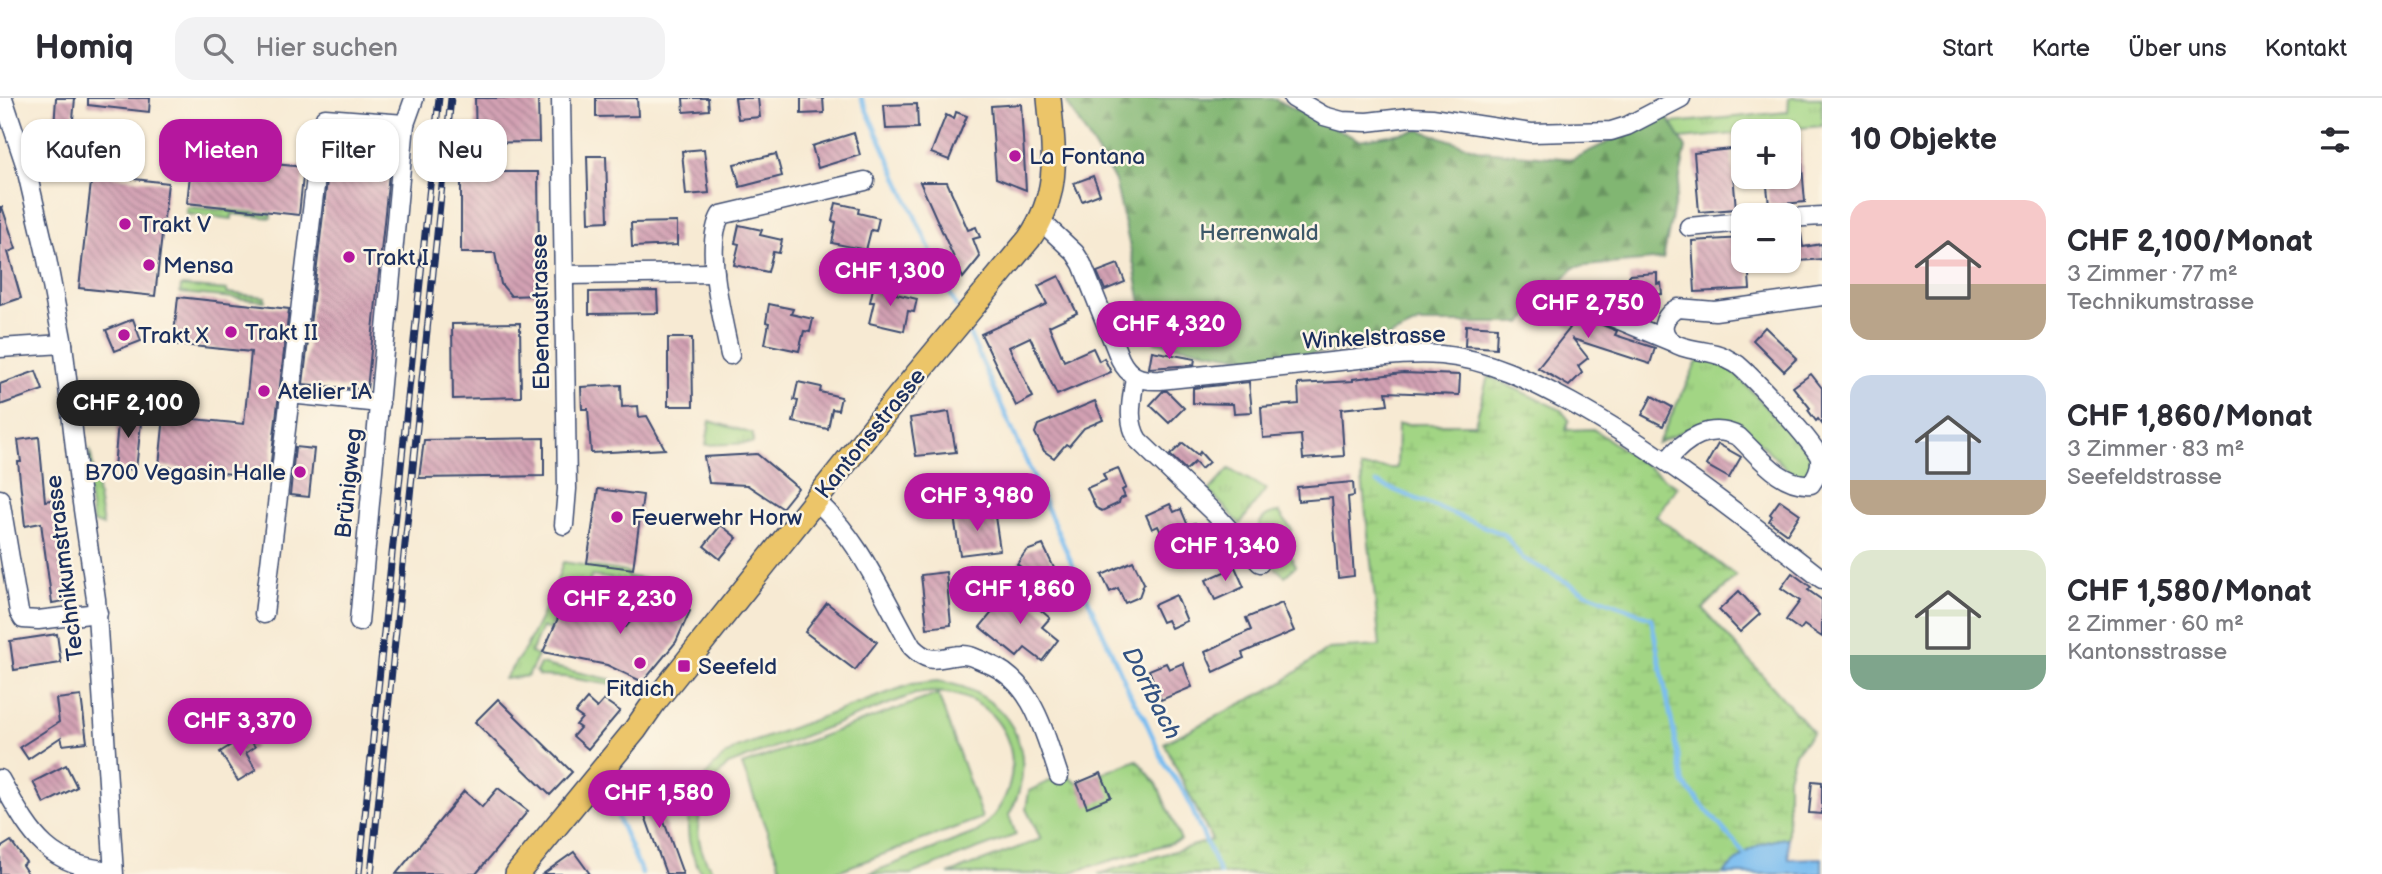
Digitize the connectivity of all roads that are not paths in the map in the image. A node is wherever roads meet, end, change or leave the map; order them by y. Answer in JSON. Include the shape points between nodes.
{"nodes":[{"id":1,"x":3,"y":98,"type":"edge"},
{"id":2,"x":561,"y":98,"type":"edge"},
{"id":3,"x":1049,"y":98,"type":"edge"},
{"id":4,"x":1293,"y":98,"type":"edge"},
{"id":5,"x":1681,"y":98,"type":"edge"},
{"id":6,"x":414,"y":99,"type":"edge"},
{"id":7,"x":405,"y":124,"type":"junction"},
{"id":8,"x":865,"y":181,"type":"dead end"},
{"id":9,"x":1822,"y":216,"type":"edge"},
{"id":10,"x":1801,"y":217,"type":"edge"},
{"id":11,"x":1041,"y":221,"type":"junction"},
{"id":12,"x":1731,"y":223,"type":"edge"},
{"id":13,"x":1689,"y":227,"type":"dead end"},
{"id":14,"x":715,"y":273,"type":"junction"},
{"id":15,"x":564,"y":275,"type":"junction"},
{"id":16,"x":1822,"y":296,"type":"edge"},
{"id":17,"x":1583,"y":305,"type":"dead end"},
{"id":18,"x":1670,"y":341,"type":"junction"},
{"id":19,"x":63,"y":344,"type":"junction"},
{"id":20,"x":0,"y":348,"type":"edge"},
{"id":21,"x":730,"y":355,"type":"dead end"},
{"id":22,"x":1135,"y":377,"type":"junction"},
{"id":23,"x":289,"y":394,"type":"junction"},
{"id":24,"x":380,"y":403,"type":"junction"},
{"id":25,"x":1667,"y":461,"type":"junction"},
{"id":26,"x":0,"y":499,"type":"edge"},
{"id":27,"x":816,"y":501,"type":"junction"},
{"id":28,"x":564,"y":525,"type":"dead end"},
{"id":29,"x":1260,"y":563,"type":"dead end"},
{"id":30,"x":1822,"y":579,"type":"edge"},
{"id":31,"x":97,"y":613,"type":"junction"},
{"id":32,"x":264,"y":614,"type":"dead end"},
{"id":33,"x":359,"y":622,"type":"dead end"},
{"id":34,"x":1059,"y":776,"type":"dead end"},
{"id":35,"x":0,"y":779,"type":"edge"},
{"id":36,"x":113,"y":873,"type":"edge"},
{"id":37,"x":517,"y":874,"type":"edge"}],
"edges":[{"from":1,"to":19,"type":"street","name":"Technikumstrasse","via":[[25,164]]},
{"from":2,"to":15,"type":"street","name":"Ebenaustrasse"},
{"from":3,"to":11,"type":"main road","name":"Kantonsstrasse","via":[[1054,174]]},
{"from":4,"to":5,"type":"street","via":[[1342,121],[1432,118],[1531,133],[1611,131]]},
{"from":6,"to":7,"type":"street","name":"Brünigweg"},
{"from":7,"to":23,"type":"street","via":[[325,118]]},
{"from":7,"to":24,"type":"street","name":"Brünigweg"},
{"from":8,"to":14,"type":"street","via":[[721,215],[716,223]]},
{"from":9,"to":10,"type":"street"},
{"from":11,"to":22,"type":"street","via":[[1082,264],[1120,359]]},
{"from":11,"to":27,"type":"main road","name":"Kantonsstrasse"},
{"from":12,"to":13,"type":"street"},
{"from":14,"to":15,"type":"street"},
{"from":14,"to":21,"type":"street"},
{"from":15,"to":28,"type":"street","name":"Ebenaustrasse"},
{"from":16,"to":18,"type":"street","via":[[1715,311],[1678,308],[1666,318],[1665,334]]},
{"from":17,"to":18,"type":"street"},
{"from":18,"to":25,"type":"street","via":[[1738,365],[1814,446],[1820,463],[1811,484],[1789,482],[1739,437],[1716,430],[1684,443]]},
{"from":19,"to":20,"type":"street"},
{"from":19,"to":31,"type":"street","name":"Technikumstrasse"},
{"from":22,"to":25,"type":"street","name":"Winkelstrasse","via":[[1160,380],[1399,356],[1459,358],[1533,382]]},
{"from":22,"to":29,"type":"street","via":[[1130,413],[1138,440]]},
{"from":23,"to":24,"type":"street"},
{"from":23,"to":32,"type":"street"},
{"from":24,"to":33,"type":"street","name":"Brünigweg"},
{"from":25,"to":30,"type":"street","name":"Winkelstrasse"},
{"from":26,"to":31,"type":"street","via":[[23,619]]},
{"from":27,"to":34,"type":"street","via":[[859,551],[912,647],[934,660],[965,654],[995,666],[1020,685],[1032,702]]},
{"from":27,"to":37,"type":"main road","name":"Kantonsstrasse"},
{"from":31,"to":36,"type":"street","name":"Technikumstrasse"},
{"from":35,"to":36,"type":"street","via":[[29,830],[53,854]]}]}
